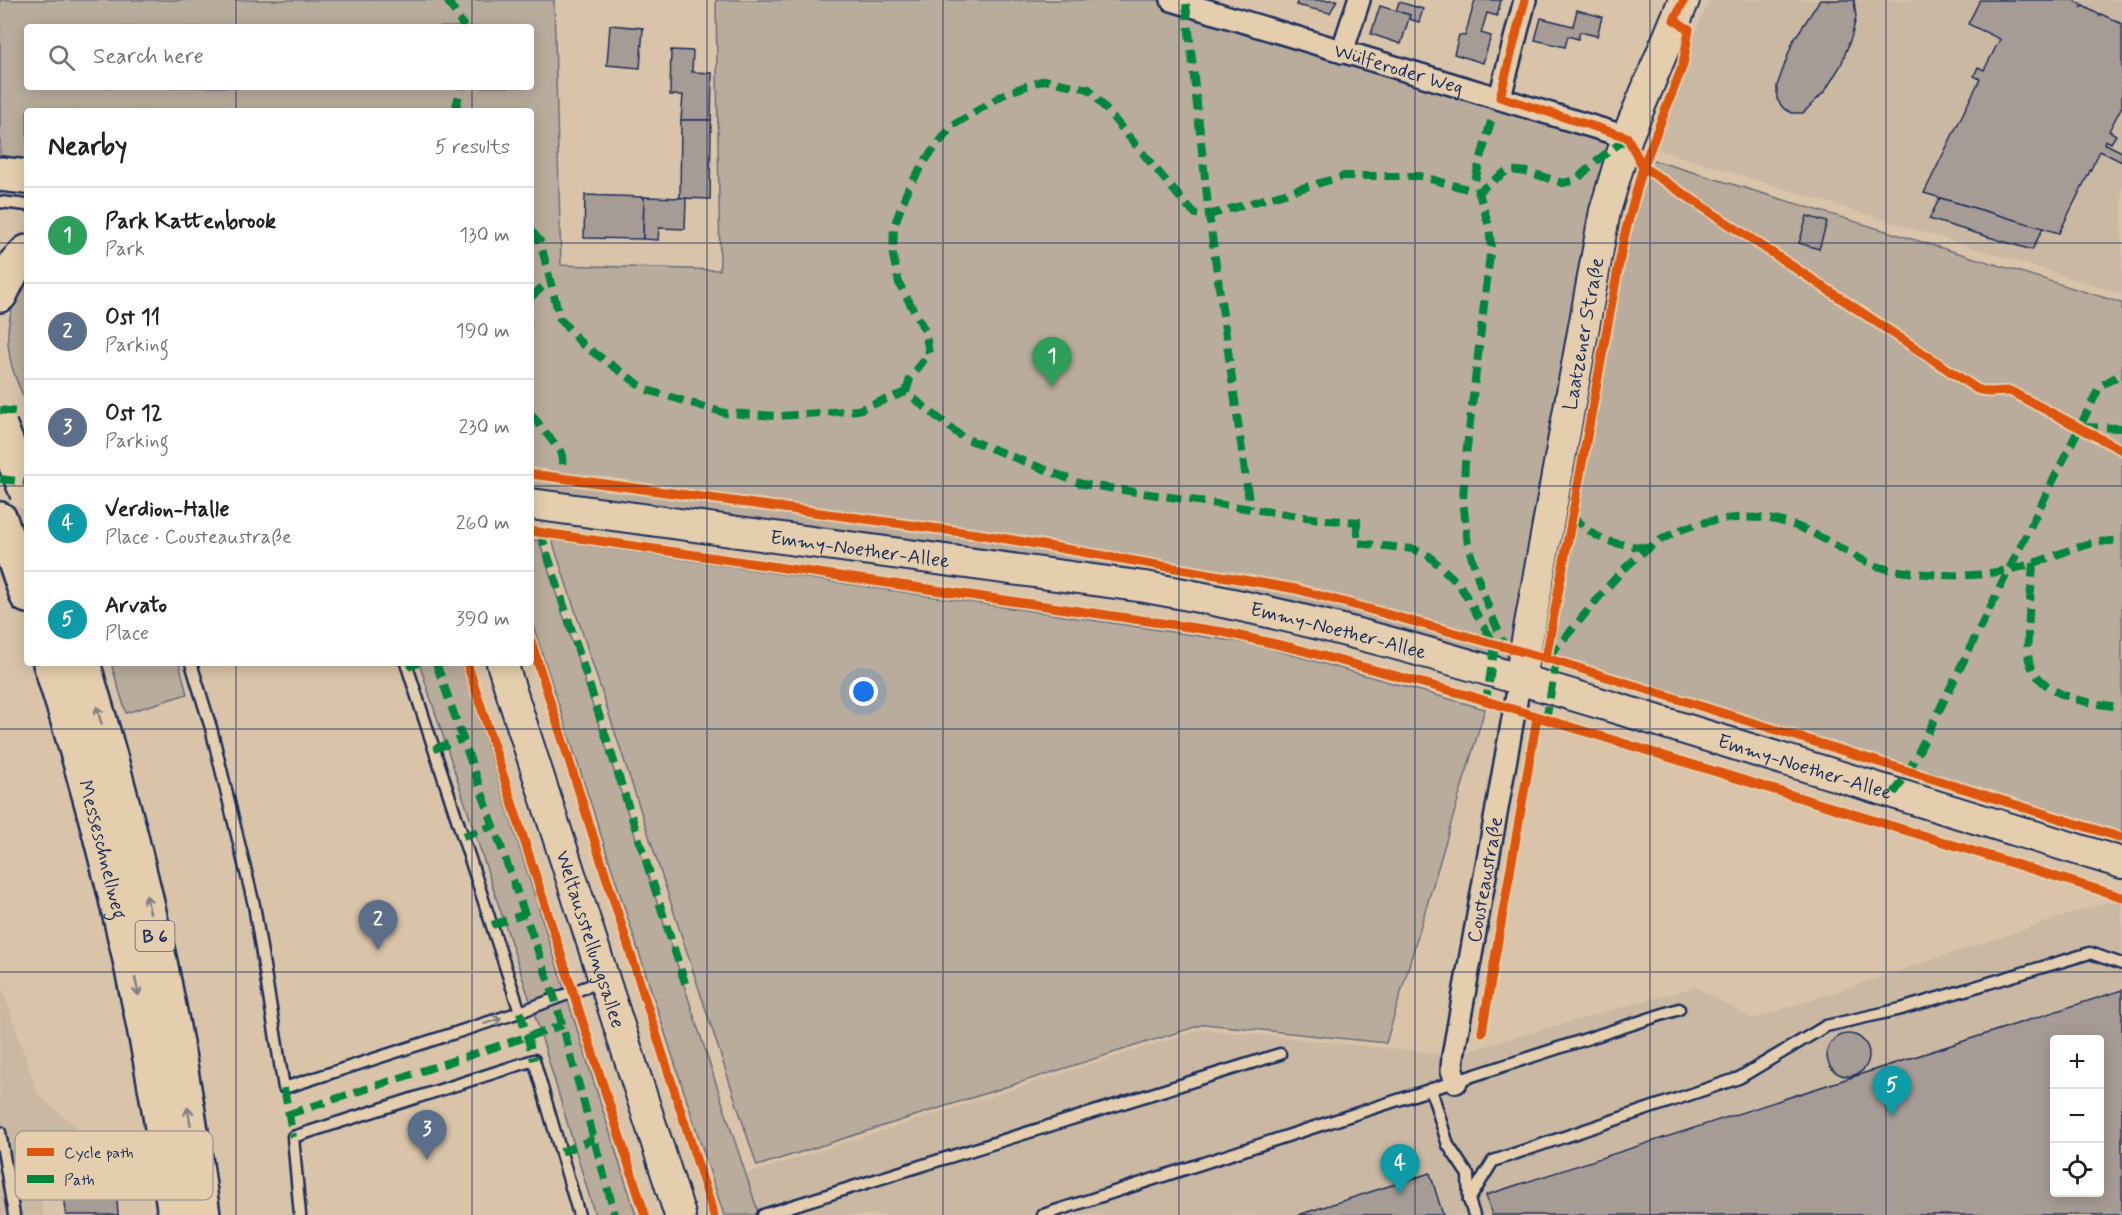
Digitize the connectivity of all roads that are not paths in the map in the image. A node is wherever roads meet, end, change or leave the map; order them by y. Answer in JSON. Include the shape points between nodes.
{"nodes":[{"id":1,"x":1359,"y":0,"type":"edge"},
{"id":2,"x":1525,"y":0,"type":"edge"},
{"id":3,"x":1684,"y":0,"type":"edge"},
{"id":4,"x":1176,"y":1,"type":"edge"},
{"id":5,"x":1342,"y":52,"type":"junction"},
{"id":6,"x":1500,"y":97,"type":"junction"},
{"id":7,"x":1627,"y":137,"type":"junction"},
{"id":8,"x":0,"y":174,"type":"edge"},
{"id":9,"x":24,"y":177,"type":"edge"},
{"id":10,"x":0,"y":202,"type":"edge"},
{"id":11,"x":24,"y":205,"type":"edge"},
{"id":12,"x":24,"y":255,"type":"edge"},
{"id":13,"x":0,"y":295,"type":"edge"},
{"id":14,"x":0,"y":426,"type":"edge"},
{"id":15,"x":0,"y":441,"type":"edge"},
{"id":16,"x":24,"y":444,"type":"edge"},
{"id":17,"x":24,"y":486,"type":"edge"},
{"id":18,"x":534,"y":504,"type":"edge"},
{"id":19,"x":0,"y":519,"type":"edge"},
{"id":20,"x":24,"y":587,"type":"edge"},
{"id":21,"x":51,"y":666,"type":"edge"},
{"id":22,"x":84,"y":666,"type":"edge"},
{"id":23,"x":192,"y":666,"type":"edge"},
{"id":24,"x":407,"y":666,"type":"edge"},
{"id":25,"x":503,"y":666,"type":"edge"},
{"id":26,"x":1520,"y":679,"type":"junction"},
{"id":27,"x":2122,"y":862,"type":"edge"},
{"id":28,"x":2122,"y":964,"type":"edge"},
{"id":29,"x":605,"y":980,"type":"junction"},
{"id":30,"x":1679,"y":1009,"type":"dead end"},
{"id":31,"x":520,"y":1012,"type":"junction"},
{"id":32,"x":1280,"y":1054,"type":"dead end"},
{"id":33,"x":1456,"y":1082,"type":"junction"},
{"id":34,"x":1431,"y":1089,"type":"junction"},
{"id":35,"x":161,"y":1131,"type":"edge"},
{"id":36,"x":191,"y":1131,"type":"edge"},
{"id":37,"x":0,"y":1132,"type":"edge"},
{"id":38,"x":173,"y":1200,"type":"edge"},
{"id":39,"x":201,"y":1200,"type":"edge"},
{"id":40,"x":1469,"y":1200,"type":"junction"},
{"id":41,"x":14,"y":1215,"type":"edge"},
{"id":42,"x":175,"y":1215,"type":"edge"},
{"id":43,"x":203,"y":1215,"type":"edge"},
{"id":44,"x":300,"y":1215,"type":"edge"},
{"id":45,"x":579,"y":1215,"type":"edge"},
{"id":46,"x":680,"y":1215,"type":"edge"},
{"id":47,"x":763,"y":1215,"type":"edge"},
{"id":48,"x":1043,"y":1215,"type":"edge"},
{"id":49,"x":1474,"y":1215,"type":"edge"}],
"edges":[{"from":1,"to":5,"type":"street"},
{"from":2,"to":6,"type":"street"},
{"from":3,"to":7,"type":"main road","name":"Laatzener Straße"},
{"from":4,"to":5,"type":"street","name":"Wülferoder Weg"},
{"from":5,"to":6,"type":"street","name":"Wülferoder Weg"},
{"from":6,"to":7,"type":"street","name":"Wülferoder Weg"},
{"from":7,"to":26,"type":"main road","name":"Laatzener Straße","via":[[1605,211]]},
{"from":8,"to":9,"type":"highway"},
{"from":10,"to":11,"type":"lane"},
{"from":12,"to":13,"type":"highway"},
{"from":14,"to":17,"type":"highway","bridge":true},
{"from":15,"to":16,"type":"main road"},
{"from":18,"to":26,"type":"main road","name":"Emmy-Noether-Allee","via":[[1234,602],[1320,622]]},
{"from":19,"to":20,"type":"highway"},
{"from":21,"to":35,"type":"highway","name":"Messeschnellweg","number":"B 6","one_way":true,"via":[[111,869],[142,1010]]},
{"from":36,"to":22,"type":"highway","name":"Messeschnellweg","number":"B 6","one_way":true,"via":[[140,868]]},
{"from":23,"to":31,"type":"lane","one_way":true,"via":[[254,905],[284,1088]]},
{"from":24,"to":31,"type":"lane"},
{"from":25,"to":29,"type":"main road","name":"Weltausstellungsallee"},
{"from":26,"to":27,"type":"main road","name":"Emmy-Noether-Allee"},
{"from":26,"to":33,"type":"street","name":"Cousteaustraße","via":[[1453,1056]]},
{"from":28,"to":40,"type":"lane","via":[[2090,953],[1901,1009],[1826,1026],[1739,1078],[1493,1161]]},
{"from":29,"to":31,"type":"lane"},
{"from":29,"to":46,"type":"main road","name":"Weltausstellungsallee"},
{"from":30,"to":33,"type":"lane"},
{"from":32,"to":47,"type":"lane"},
{"from":33,"to":34,"type":"lane"},
{"from":34,"to":40,"type":"lane","via":[[1448,1145],[1468,1175]]},
{"from":34,"to":48,"type":"lane"},
{"from":37,"to":41,"type":"lane"},
{"from":38,"to":42,"type":"highway","name":"Messeschnellweg","number":"B 6","one_way":true},
{"from":43,"to":39,"type":"highway","name":"Messeschnellweg","number":"B 6","one_way":true},
{"from":40,"to":49,"type":"lane"},
{"from":44,"to":45,"type":"lane","via":[[293,1137],[534,1060]]}]}
